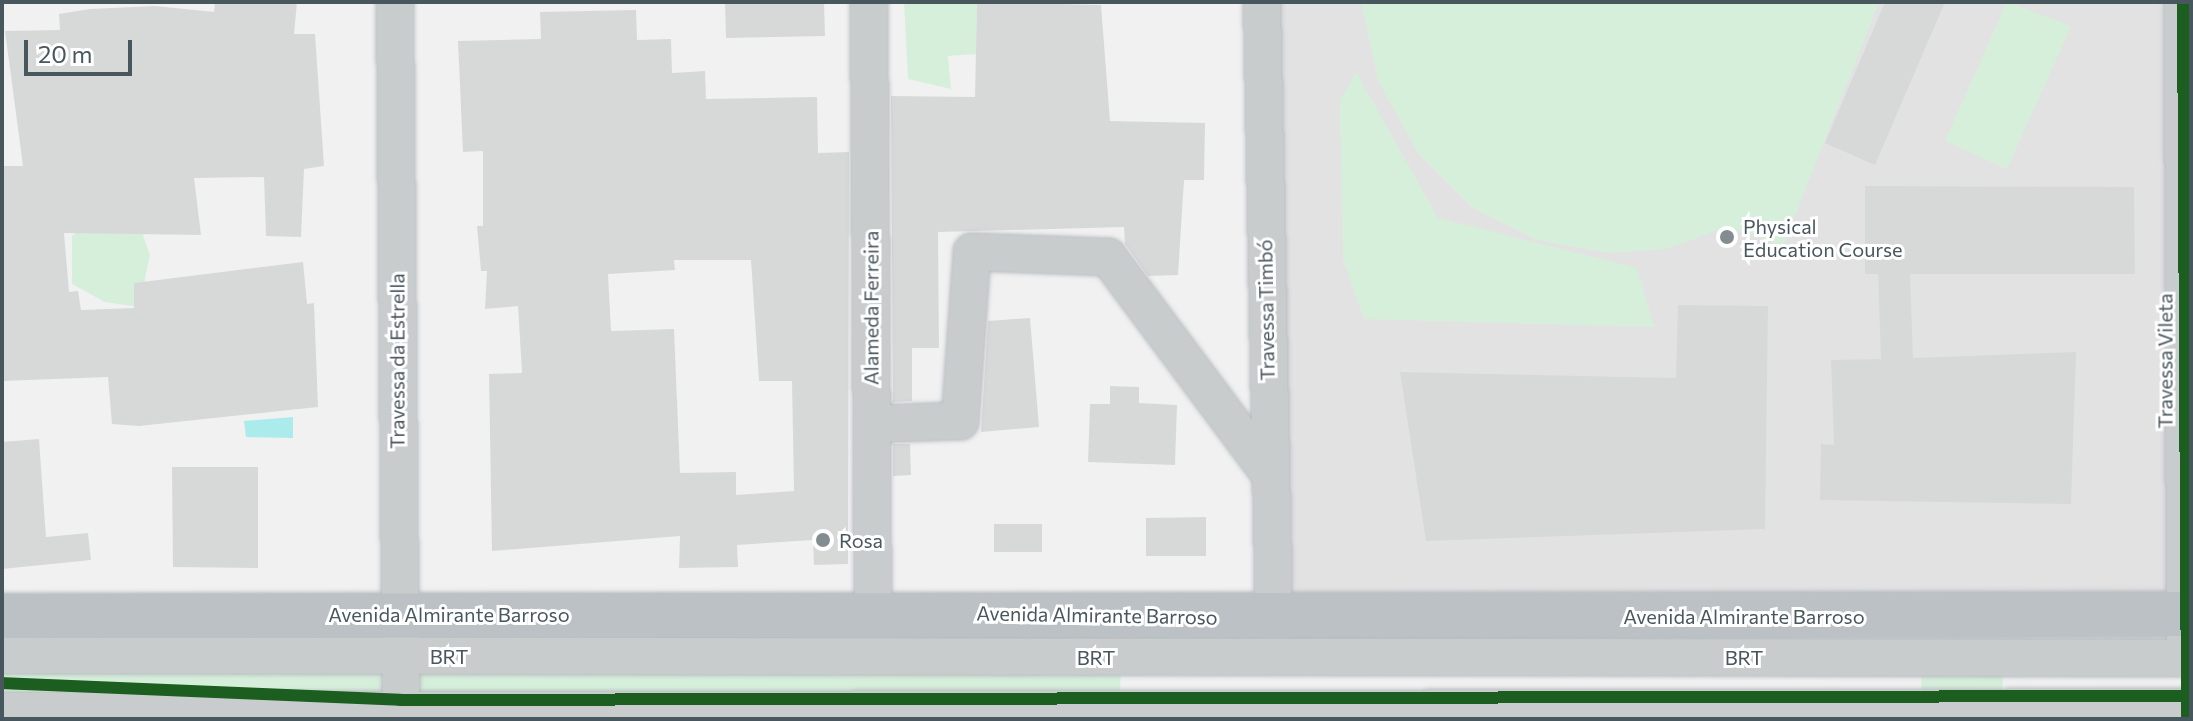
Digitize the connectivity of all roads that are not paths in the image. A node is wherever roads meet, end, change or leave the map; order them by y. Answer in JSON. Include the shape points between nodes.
{"nodes":[{"id":1,"x":395,"y":2,"type":"edge"},
{"id":2,"x":869,"y":2,"type":"edge"},
{"id":3,"x":1262,"y":2,"type":"edge"},
{"id":4,"x":2183,"y":2,"type":"edge"},
{"id":5,"x":872,"y":424,"type":"junction"},
{"id":6,"x":1268,"y":472,"type":"junction"},
{"id":7,"x":873,"y":614,"type":"junction"},
{"id":8,"x":2188,"y":614,"type":"edge"},
{"id":9,"x":2,"y":616,"type":"edge"},
{"id":10,"x":1274,"y":619,"type":"junction"},
{"id":11,"x":399,"y":635,"type":"junction"},
{"id":12,"x":2,"y":655,"type":"edge"},
{"id":13,"x":2188,"y":658,"type":"edge"},
{"id":14,"x":2,"y":711,"type":"edge"},
{"id":15,"x":2188,"y":711,"type":"edge"},
{"id":16,"x":400,"y":715,"type":"edge"}],
"edges":[{"from":1,"to":11,"type":"street","name":"Travessa da Estrella"},
{"from":2,"to":5,"type":"street","name":"Alameda Ferreira"},
{"from":3,"to":6,"type":"street","name":"Travessa Timbó"},
{"from":4,"to":8,"type":"street","name":"Travessa Vileta"},
{"from":5,"to":6,"type":"street","via":[[960,421],[972,252],[1108,257]]},
{"from":5,"to":7,"type":"street","name":"Alameda Ferreira"},
{"from":6,"to":10,"type":"street","name":"Travessa Timbó"},
{"from":7,"to":10,"type":"highway","name":"Avenida Almirante Barroso"},
{"from":7,"to":11,"type":"highway","name":"Avenida Almirante Barroso"},
{"from":8,"to":10,"type":"highway","name":"Avenida Almirante Barroso"},
{"from":8,"to":13,"type":"street","name":"Travessa Vileta"},
{"from":9,"to":11,"type":"highway","name":"Avenida Almirante Barroso"},
{"from":11,"to":12,"type":"street","name":"BRT"},
{"from":11,"to":13,"type":"street","name":"BRT"},
{"from":11,"to":16,"type":"street","name":"Travessa da Estrella"},
{"from":13,"to":15,"type":"street","name":"Travessa Vileta"},
{"from":14,"to":16,"type":"street"},
{"from":15,"to":16,"type":"street"}]}
